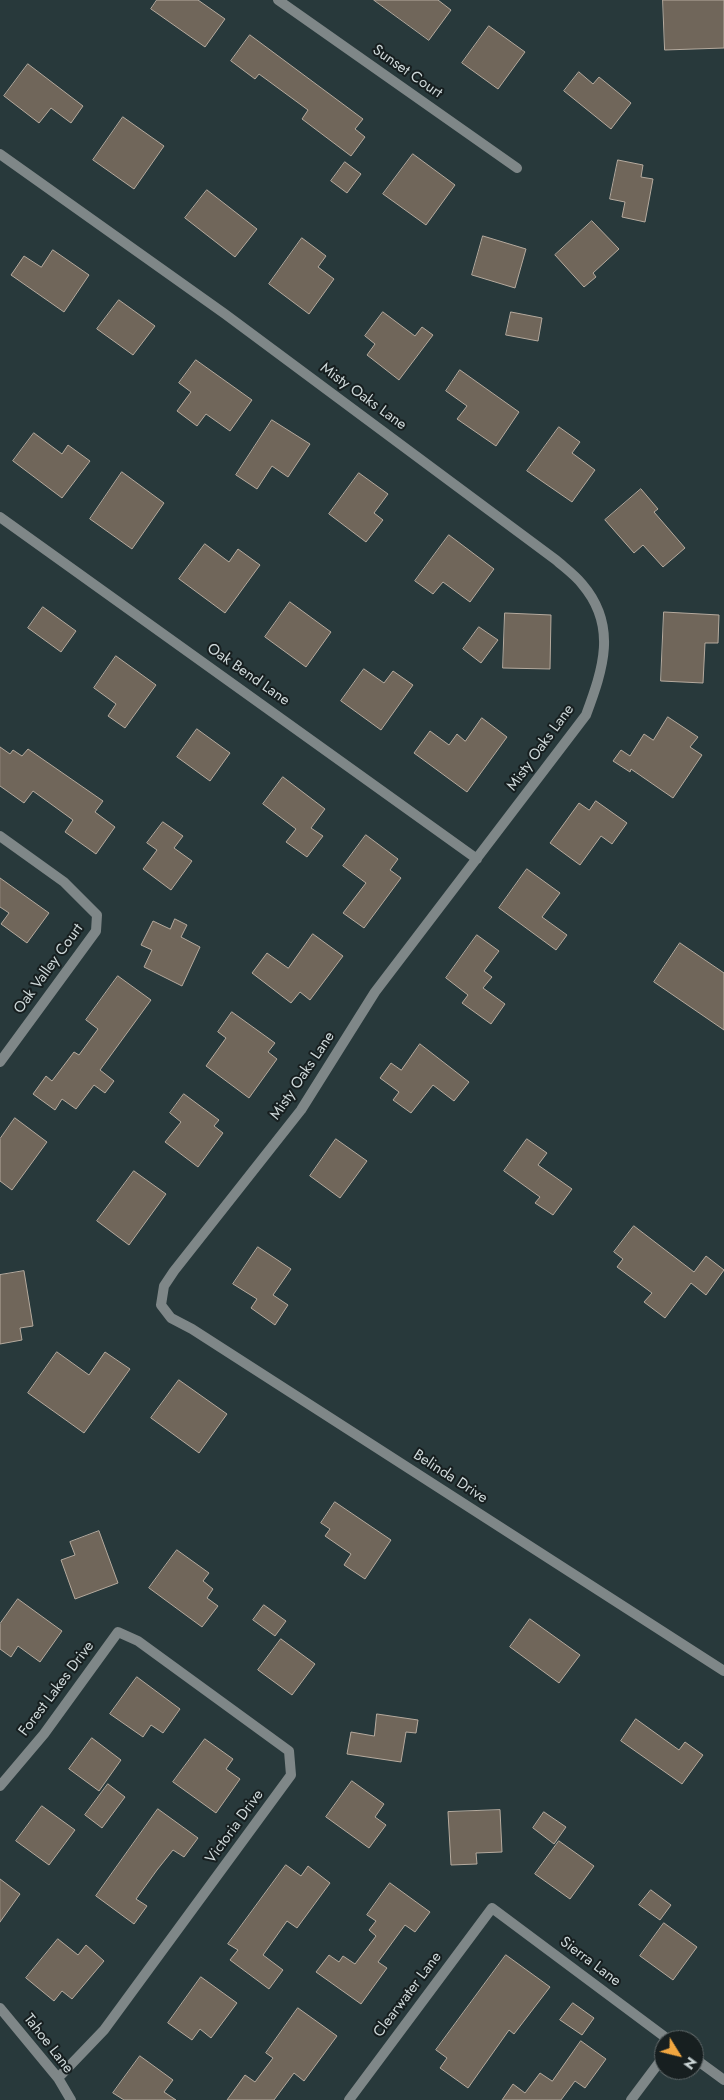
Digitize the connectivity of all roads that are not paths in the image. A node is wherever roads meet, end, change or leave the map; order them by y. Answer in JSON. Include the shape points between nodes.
{"nodes":[{"id":1,"x":278,"y":0,"type":"edge"},
{"id":2,"x":0,"y":154,"type":"edge"},
{"id":3,"x":518,"y":168,"type":"dead end"},
{"id":4,"x":0,"y":517,"type":"edge"},
{"id":5,"x":0,"y":836,"type":"edge"},
{"id":6,"x":477,"y":859,"type":"junction"},
{"id":7,"x":0,"y":1062,"type":"edge"},
{"id":8,"x":161,"y":1305,"type":"joint"},
{"id":9,"x":118,"y":1632,"type":"joint"},
{"id":10,"x":724,"y":1671,"type":"edge"},
{"id":11,"x":0,"y":1786,"type":"edge"},
{"id":12,"x":492,"y":1908,"type":"joint"},
{"id":13,"x":0,"y":2008,"type":"edge"},
{"id":14,"x":656,"y":2030,"type":"edge"},
{"id":15,"x":704,"y":2065,"type":"edge"},
{"id":16,"x":654,"y":2069,"type":"edge"},
{"id":17,"x":58,"y":2078,"type":"junction"},
{"id":18,"x":724,"y":2080,"type":"edge"},
{"id":19,"x":71,"y":2100,"type":"edge"},
{"id":20,"x":349,"y":2100,"type":"edge"},
{"id":21,"x":631,"y":2100,"type":"edge"}],
"edges":[{"from":1,"to":3,"type":"street","name":"Sunset Court"},
{"from":2,"to":6,"type":"street","name":"Misty Oaks Lane","via":[[440,472],[556,560],[581,583],[595,602],[603,623],[602,673],[586,715]]},
{"from":4,"to":6,"type":"street","name":"Oak Bend Lane"},
{"from":5,"to":7,"type":"street","name":"Oak Valley Court","via":[[64,882],[97,915],[96,932]]},
{"from":6,"to":8,"type":"street","name":"Misty Oaks Lane","via":[[375,992],[301,1110],[174,1271],[164,1286]]},
{"from":8,"to":10,"type":"street","name":"Belinda Drive","via":[[171,1318]]},
{"from":9,"to":11,"type":"street","name":"Forest Lakes Drive","via":[[44,1734]]},
{"from":9,"to":17,"type":"street","name":"Victoria Drive","via":[[138,1641],[289,1750],[291,1776],[104,2030]]},
{"from":12,"to":14,"type":"street","name":"Sierra Lane"},
{"from":12,"to":20,"type":"street","name":"Clearwater Lane"},
{"from":13,"to":17,"type":"street","name":"Tahoe Lane"},
{"from":15,"to":18,"type":"street"},
{"from":16,"to":21,"type":"street"},
{"from":17,"to":19,"type":"street","name":"Tahoe Lane"}]}
